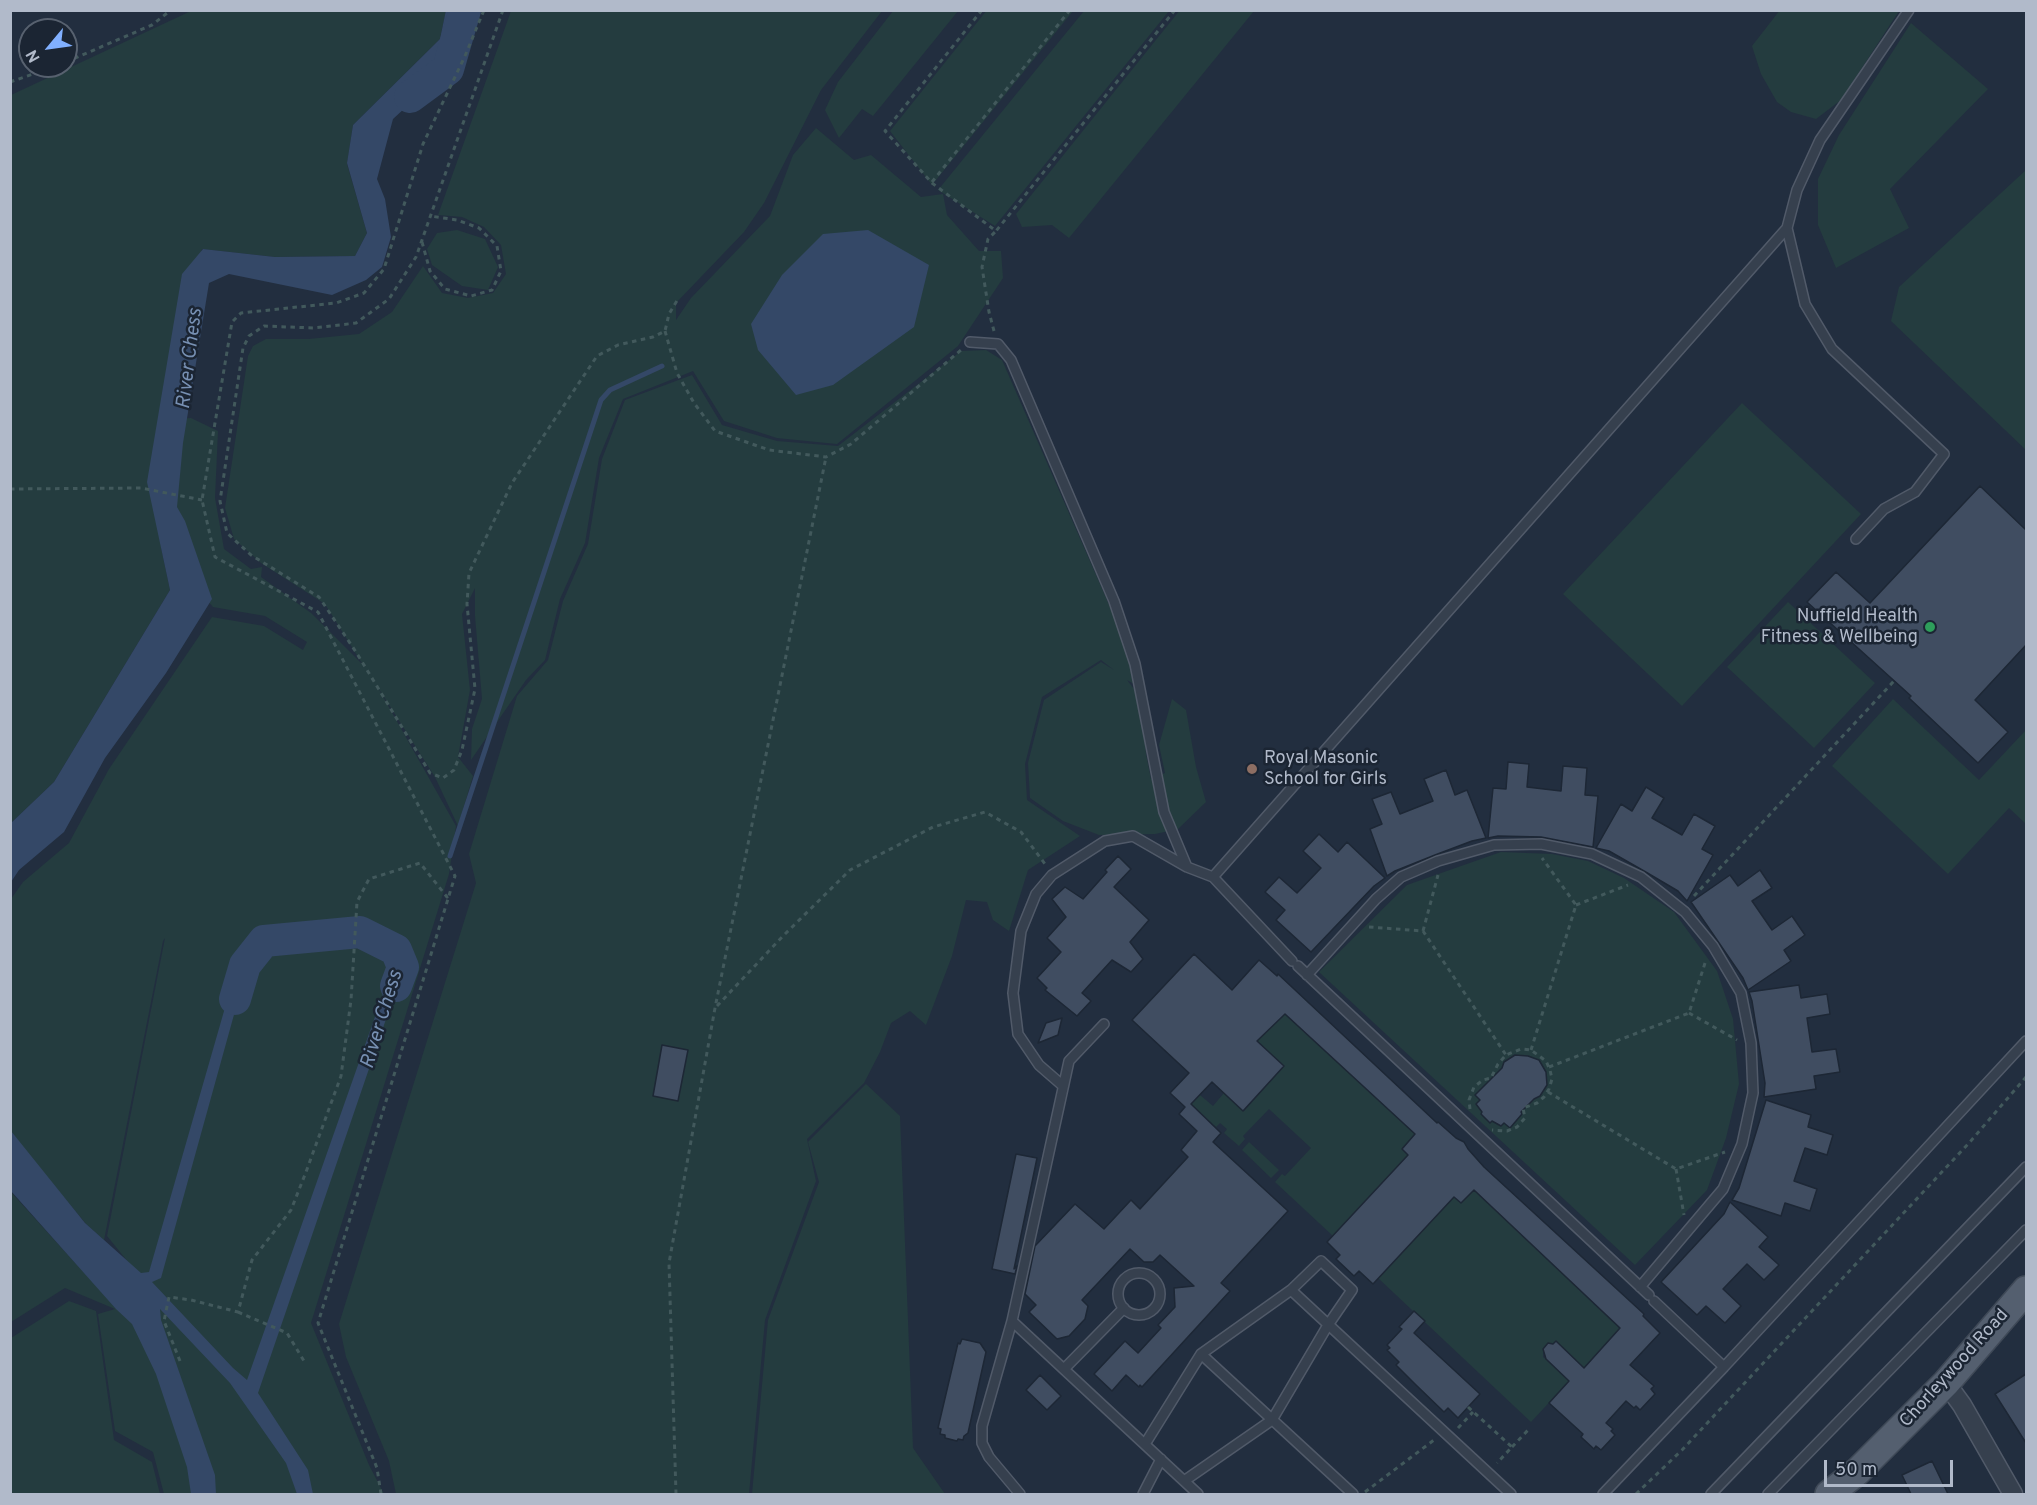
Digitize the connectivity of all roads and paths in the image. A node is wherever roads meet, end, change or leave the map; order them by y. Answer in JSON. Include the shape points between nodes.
{"nodes":[{"id":1,"x":171,"y":10,"type":"edge"},
{"id":2,"x":484,"y":10,"type":"edge"},
{"id":3,"x":503,"y":10,"type":"edge"},
{"id":4,"x":981,"y":10,"type":"edge"},
{"id":5,"x":1070,"y":10,"type":"edge"},
{"id":6,"x":1175,"y":10,"type":"edge"},
{"id":7,"x":1909,"y":10,"type":"edge"},
{"id":8,"x":78,"y":57,"type":"edge"},
{"id":9,"x":932,"y":183,"type":"junction"},
{"id":10,"x":430,"y":216,"type":"junction"},
{"id":11,"x":1787,"y":228,"type":"junction"},
{"id":12,"x":996,"y":231,"type":"junction"},
{"id":13,"x":422,"y":241,"type":"junction"},
{"id":14,"x":678,"y":299,"type":"dead end"},
{"id":15,"x":665,"y":331,"type":"junction"},
{"id":16,"x":970,"y":342,"type":"joint"},
{"id":17,"x":998,"y":344,"type":"junction"},
{"id":18,"x":826,"y":457,"type":"junction"},
{"id":19,"x":10,"y":489,"type":"edge"},
{"id":20,"x":201,"y":500,"type":"junction"},
{"id":21,"x":1856,"y":539,"type":"dead end"},
{"id":22,"x":1894,"y":681,"type":"dead end"},
{"id":23,"x":1532,"y":845,"type":"junction"},
{"id":24,"x":1442,"y":860,"type":"junction"},
{"id":25,"x":1187,"y":867,"type":"junction"},
{"id":26,"x":1052,"y":875,"type":"junction"},
{"id":27,"x":1213,"y":877,"type":"junction"},
{"id":28,"x":1644,"y":879,"type":"junction"},
{"id":29,"x":451,"y":891,"type":"junction"},
{"id":30,"x":1694,"y":896,"type":"dead end"},
{"id":31,"x":1576,"y":905,"type":"junction"},
{"id":32,"x":1353,"y":925,"type":"junction"},
{"id":33,"x":1423,"y":931,"type":"junction"},
{"id":34,"x":1711,"y":944,"type":"junction"},
{"id":35,"x":1307,"y":975,"type":"junction"},
{"id":36,"x":715,"y":1008,"type":"junction"},
{"id":37,"x":1689,"y":1013,"type":"junction"},
{"id":38,"x":1104,"y":1024,"type":"dead end"},
{"id":39,"x":2026,"y":1041,"type":"edge"},
{"id":40,"x":1752,"y":1048,"type":"junction"},
{"id":41,"x":1531,"y":1050,"type":"junction"},
{"id":42,"x":1506,"y":1055,"type":"junction"},
{"id":43,"x":1549,"y":1067,"type":"junction"},
{"id":44,"x":2026,"y":1077,"type":"edge"},
{"id":45,"x":1062,"y":1085,"type":"junction"},
{"id":46,"x":1548,"y":1092,"type":"junction"},
{"id":47,"x":1482,"y":1122,"type":"junction"},
{"id":48,"x":1473,"y":1131,"type":"junction"},
{"id":49,"x":1740,"y":1147,"type":"junction"},
{"id":50,"x":2026,"y":1167,"type":"edge"},
{"id":51,"x":1677,"y":1169,"type":"junction"},
{"id":52,"x":2026,"y":1230,"type":"edge"},
{"id":53,"x":1687,"y":1234,"type":"junction"},
{"id":54,"x":1640,"y":1287,"type":"junction"},
{"id":55,"x":1291,"y":1290,"type":"junction"},
{"id":56,"x":2026,"y":1290,"type":"edge"},
{"id":57,"x":1124,"y":1308,"type":"junction"},
{"id":58,"x":238,"y":1312,"type":"junction"},
{"id":59,"x":1012,"y":1321,"type":"junction"},
{"id":60,"x":1328,"y":1325,"type":"junction"},
{"id":61,"x":1201,"y":1354,"type":"junction"},
{"id":62,"x":304,"y":1360,"type":"dead end"},
{"id":63,"x":180,"y":1361,"type":"dead end"},
{"id":64,"x":1724,"y":1367,"type":"junction"},
{"id":65,"x":1064,"y":1369,"type":"junction"},
{"id":66,"x":1946,"y":1383,"type":"junction"},
{"id":67,"x":1468,"y":1407,"type":"dead end"},
{"id":68,"x":1473,"y":1412,"type":"junction"},
{"id":69,"x":1272,"y":1420,"type":"junction"},
{"id":70,"x":1529,"y":1429,"type":"dead end"},
{"id":71,"x":1447,"y":1435,"type":"junction"},
{"id":72,"x":1145,"y":1444,"type":"junction"},
{"id":73,"x":1512,"y":1447,"type":"junction"},
{"id":74,"x":1161,"y":1459,"type":"junction"},
{"id":75,"x":1488,"y":1474,"type":"junction"},
{"id":76,"x":1184,"y":1481,"type":"junction"},
{"id":77,"x":381,"y":1494,"type":"edge"},
{"id":78,"x":676,"y":1494,"type":"edge"},
{"id":79,"x":1020,"y":1494,"type":"edge"},
{"id":80,"x":1143,"y":1494,"type":"edge"},
{"id":81,"x":1198,"y":1494,"type":"edge"},
{"id":82,"x":1353,"y":1494,"type":"edge"},
{"id":83,"x":1361,"y":1494,"type":"edge"},
{"id":84,"x":1511,"y":1494,"type":"edge"},
{"id":85,"x":1604,"y":1494,"type":"edge"},
{"id":86,"x":1636,"y":1494,"type":"edge"},
{"id":87,"x":1711,"y":1494,"type":"edge"},
{"id":88,"x":1768,"y":1494,"type":"edge"},
{"id":89,"x":1829,"y":1494,"type":"edge"},
{"id":90,"x":2013,"y":1494,"type":"edge"}],
"edges":[{"from":1,"to":8,"type":"path","via":[[152,25]]},
{"from":2,"to":20,"type":"path","via":[[423,144],[384,269],[364,293],[336,303],[241,313],[232,322]]},
{"from":3,"to":10,"type":"path"},
{"from":4,"to":9,"type":"path","via":[[885,131]]},
{"from":5,"to":9,"type":"path"},
{"from":6,"to":12,"type":"path"},
{"from":7,"to":11,"type":"lane","via":[[1820,140],[1797,190]]},
{"from":9,"to":12,"type":"path"},
{"from":10,"to":13,"type":"path"},
{"from":10,"to":13,"type":"path","via":[[479,228],[496,246],[501,271],[492,290],[471,296],[445,290],[430,271]]},
{"from":11,"to":21,"type":"lane","via":[[1805,304],[1832,349],[1944,454],[1915,492],[1884,509]]},
{"from":11,"to":27,"type":"lane"},
{"from":12,"to":17,"type":"path","via":[[988,239],[982,267]]},
{"from":13,"to":15,"type":"path","via":[[389,299],[356,323],[314,328],[264,326],[249,336],[243,348],[220,501],[227,533],[251,555],[319,597],[430,773],[443,778],[454,770],[462,750],[475,689],[467,604],[469,573],[512,483],[597,356],[618,345]]},
{"from":14,"to":15,"type":"path"},
{"from":15,"to":18,"type":"path","via":[[676,373],[715,430],[769,450]]},
{"from":16,"to":17,"type":"lane"},
{"from":16,"to":18,"type":"path","via":[[851,444]]},
{"from":17,"to":25,"type":"lane","via":[[1011,360],[1114,601],[1135,664],[1164,813]]},
{"from":18,"to":36,"type":"path"},
{"from":19,"to":20,"type":"path","via":[[141,488]]},
{"from":20,"to":29,"type":"path","via":[[215,557],[318,612],[455,876]]},
{"from":22,"to":30,"type":"path"},
{"from":23,"to":24,"type":"lane","via":[[1494,845]]},
{"from":23,"to":28,"type":"lane","via":[[1592,854]]},
{"from":23,"to":31,"type":"path"},
{"from":24,"to":32,"type":"lane","via":[[1401,877]]},
{"from":24,"to":33,"type":"path"},
{"from":25,"to":26,"type":"lane","via":[[1133,836],[1105,841]]},
{"from":25,"to":27,"type":"lane"},
{"from":26,"to":36,"type":"path","via":[[1021,832],[985,812],[933,827],[850,870]]},
{"from":26,"to":45,"type":"lane","via":[[1036,894],[1022,931],[1013,993],[1018,1034],[1039,1065]]},
{"from":27,"to":35,"type":"lane"},
{"from":28,"to":31,"type":"path"},
{"from":28,"to":34,"type":"lane","via":[[1685,912]]},
{"from":29,"to":58,"type":"path","via":[[447,897],[420,863],[369,879],[357,902],[351,1000],[340,1076],[291,1210],[252,1260]]},
{"from":29,"to":77,"type":"path","via":[[318,1323],[377,1468]]},
{"from":31,"to":41,"type":"path"},
{"from":32,"to":33,"type":"path"},
{"from":32,"to":35,"type":"lane"},
{"from":33,"to":42,"type":"path"},
{"from":34,"to":37,"type":"path"},
{"from":34,"to":40,"type":"lane","via":[[1742,993]]},
{"from":35,"to":48,"type":"lane"},
{"from":36,"to":78,"type":"path","via":[[669,1263]]},
{"from":37,"to":40,"type":"path"},
{"from":37,"to":43,"type":"path"},
{"from":38,"to":45,"type":"lane","via":[[1069,1061]]},
{"from":39,"to":64,"type":"lane"},
{"from":40,"to":49,"type":"lane","via":[[1753,1093]]},
{"from":41,"to":42,"type":"path"},
{"from":41,"to":43,"type":"path"},
{"from":42,"to":47,"type":"path","via":[[1491,1078],[1478,1083],[1471,1095],[1469,1107]]},
{"from":43,"to":46,"type":"path"},
{"from":44,"to":86,"type":"path","via":[[1961,1152],[1682,1450]]},
{"from":45,"to":59,"type":"lane"},
{"from":46,"to":47,"type":"path","via":[[1537,1103],[1523,1108],[1525,1118],[1512,1130],[1491,1130]]},
{"from":46,"to":51,"type":"path"},
{"from":47,"to":48,"type":"path"},
{"from":48,"to":54,"type":"lane"},
{"from":49,"to":51,"type":"path"},
{"from":49,"to":53,"type":"lane","via":[[1724,1189]]},
{"from":50,"to":87,"type":"lane"},
{"from":51,"to":53,"type":"path"},
{"from":52,"to":88,"type":"lane"},
{"from":53,"to":54,"type":"lane"},
{"from":54,"to":64,"type":"lane"},
{"from":55,"to":60,"type":"lane"},
{"from":55,"to":60,"type":"lane","via":[[1321,1261],[1352,1290]]},
{"from":55,"to":61,"type":"lane"},
{"from":56,"to":66,"type":"main road","name":"Chorleywood Road"},
{"from":57,"to":57,"type":"lane","via":[[1118,1296],[1121,1283],[1138,1273],[1152,1277],[1159,1288],[1155,1308],[1136,1315]]},
{"from":57,"to":65,"type":"lane"},
{"from":58,"to":62,"type":"path","via":[[287,1333]]},
{"from":58,"to":63,"type":"path","via":[[169,1297],[164,1321]]},
{"from":59,"to":65,"type":"lane"},
{"from":59,"to":79,"type":"lane","via":[[982,1426],[982,1443]]},
{"from":60,"to":69,"type":"lane"},
{"from":60,"to":71,"type":"lane"},
{"from":61,"to":69,"type":"lane"},
{"from":61,"to":72,"type":"lane"},
{"from":64,"to":85,"type":"lane"},
{"from":65,"to":72,"type":"lane"},
{"from":66,"to":89,"type":"main road","name":"Chorleywood Road","via":[[1857,1472]]},
{"from":66,"to":90,"type":"street"},
{"from":67,"to":68,"type":"path"},
{"from":68,"to":71,"type":"path"},
{"from":68,"to":73,"type":"path"},
{"from":69,"to":76,"type":"lane"},
{"from":69,"to":82,"type":"lane"},
{"from":70,"to":73,"type":"path"},
{"from":71,"to":75,"type":"lane"},
{"from":71,"to":83,"type":"path"},
{"from":72,"to":74,"type":"lane"},
{"from":73,"to":75,"type":"path"},
{"from":74,"to":76,"type":"lane"},
{"from":74,"to":80,"type":"lane"},
{"from":75,"to":84,"type":"lane"},
{"from":76,"to":81,"type":"lane"}]}
